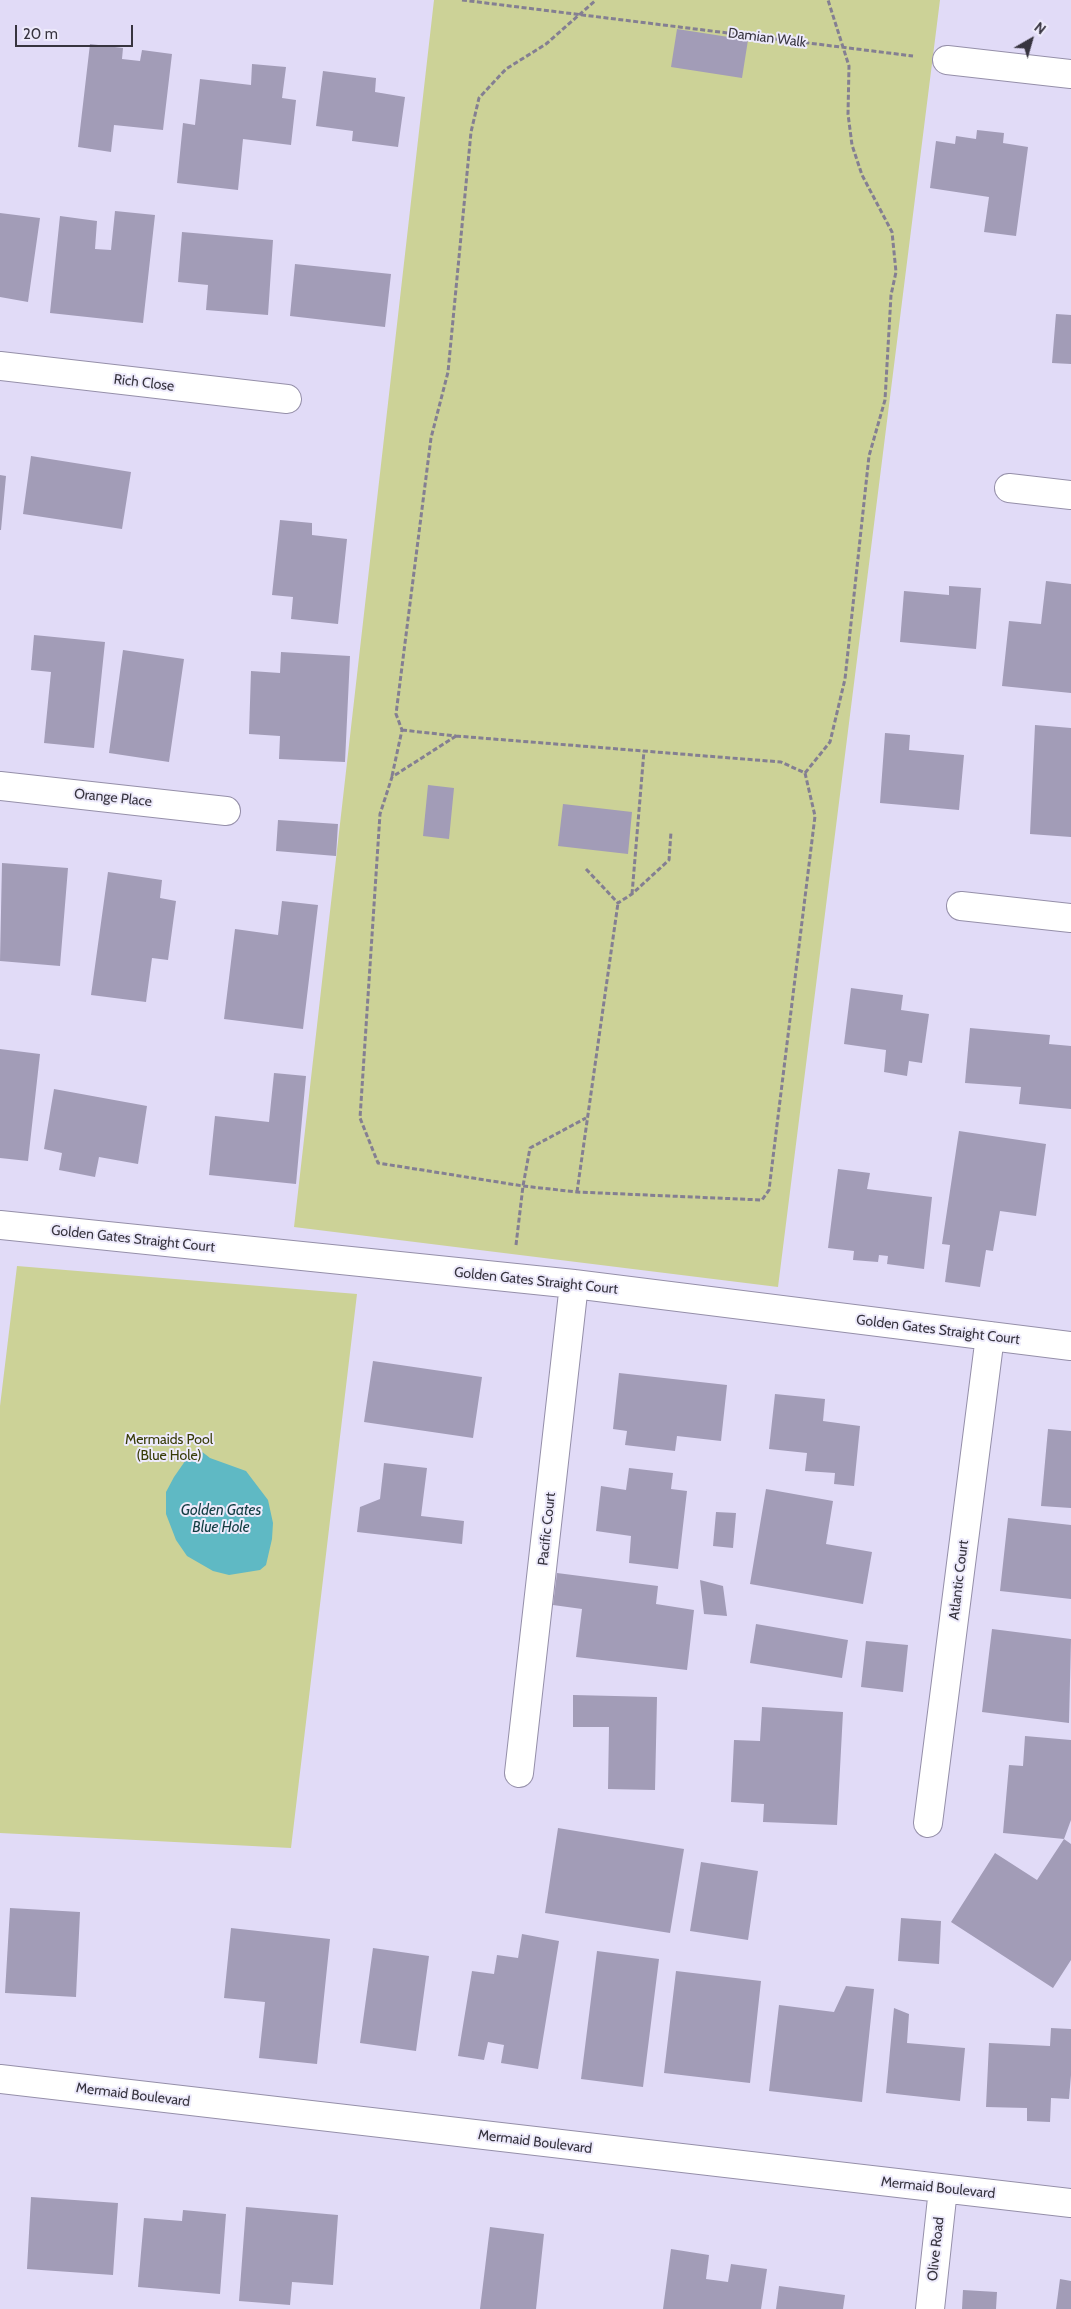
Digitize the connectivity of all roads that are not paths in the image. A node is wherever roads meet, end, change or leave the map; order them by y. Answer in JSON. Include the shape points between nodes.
{"nodes":[{"id":1,"x":948,"y":60,"type":"road end"},
{"id":2,"x":1071,"y":74,"type":"edge"},
{"id":3,"x":0,"y":366,"type":"edge"},
{"id":4,"x":287,"y":399,"type":"dead end"},
{"id":5,"x":1009,"y":488,"type":"dead end"},
{"id":6,"x":1071,"y":496,"type":"edge"},
{"id":7,"x":0,"y":786,"type":"edge"},
{"id":8,"x":226,"y":811,"type":"dead end"},
{"id":9,"x":961,"y":906,"type":"dead end"},
{"id":10,"x":1071,"y":918,"type":"edge"},
{"id":11,"x":0,"y":1225,"type":"edge"},
{"id":12,"x":574,"y":1284,"type":"junction"},
{"id":13,"x":990,"y":1336,"type":"junction"},
{"id":14,"x":1071,"y":1346,"type":"edge"},
{"id":15,"x":519,"y":1773,"type":"dead end"},
{"id":16,"x":928,"y":1823,"type":"dead end"},
{"id":17,"x":0,"y":2079,"type":"edge"},
{"id":18,"x":943,"y":2189,"type":"junction"},
{"id":19,"x":1071,"y":2203,"type":"edge"},
{"id":20,"x":930,"y":2309,"type":"edge"}],
"edges":[{"from":1,"to":2,"type":"street"},
{"from":3,"to":4,"type":"street","name":"Rich Close"},
{"from":5,"to":6,"type":"street"},
{"from":7,"to":8,"type":"street","name":"Orange Place"},
{"from":9,"to":10,"type":"street"},
{"from":11,"to":12,"type":"street","name":"Golden Gates Straight Court"},
{"from":12,"to":13,"type":"street","name":"Golden Gates Straight Court"},
{"from":12,"to":15,"type":"street","name":"Pacific Court"},
{"from":13,"to":14,"type":"street","name":"Golden Gates Straight Court"},
{"from":13,"to":16,"type":"street","name":"Atlantic Court"},
{"from":17,"to":18,"type":"street","name":"Mermaid Boulevard"},
{"from":18,"to":19,"type":"street","name":"Mermaid Boulevard"},
{"from":18,"to":20,"type":"street","name":"Olive Road"}]}
